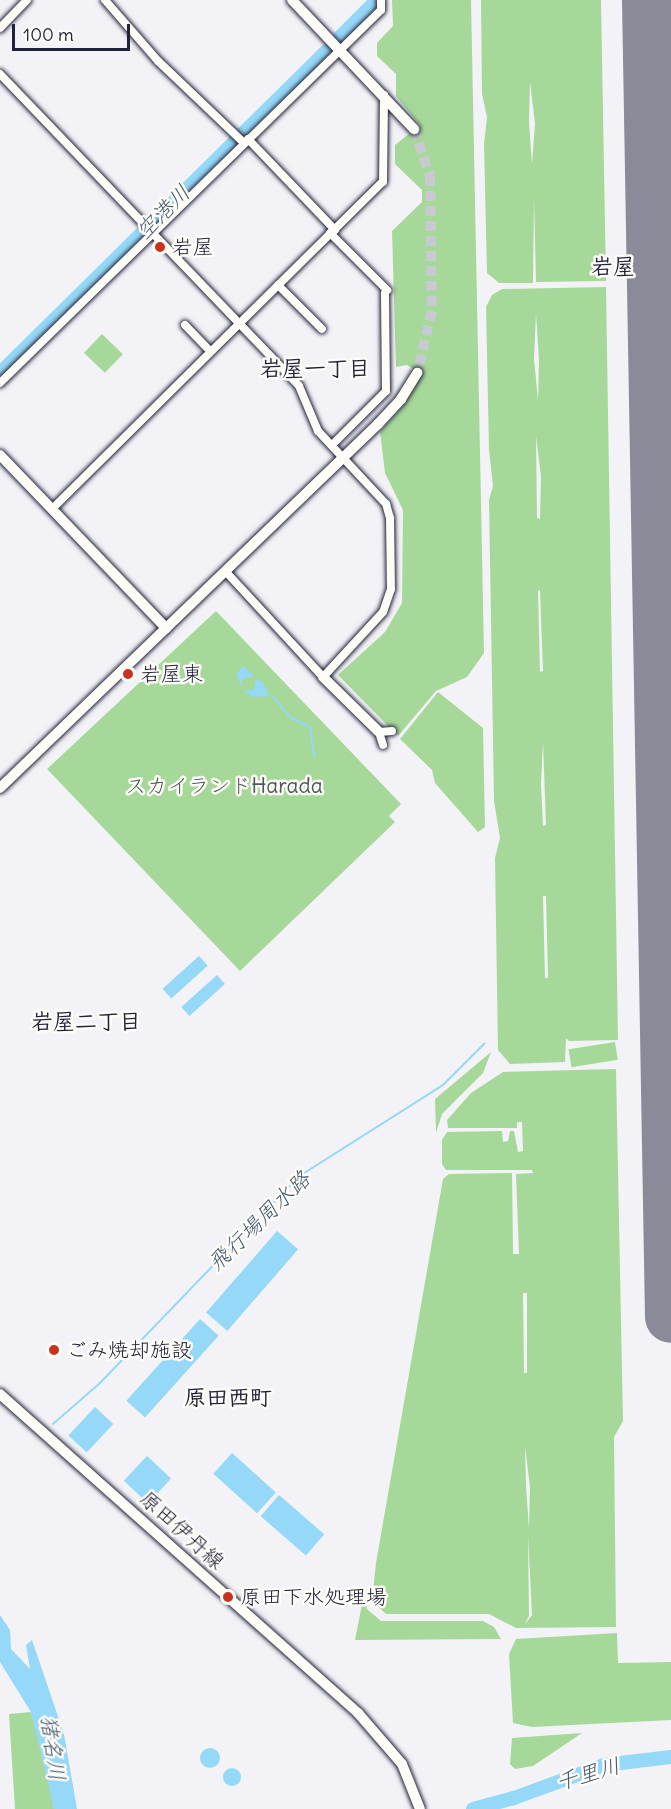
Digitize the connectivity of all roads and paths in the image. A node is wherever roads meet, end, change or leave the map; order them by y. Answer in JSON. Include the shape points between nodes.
{"nodes":[{"id":1,"x":27,"y":0,"type":"edge"},
{"id":2,"x":105,"y":0,"type":"edge"},
{"id":3,"x":292,"y":0,"type":"edge"},
{"id":4,"x":381,"y":1,"type":"edge"},
{"id":5,"x":0,"y":28,"type":"edge"},
{"id":6,"x":340,"y":49,"type":"junction"},
{"id":7,"x":0,"y":74,"type":"edge"},
{"id":8,"x":384,"y":95,"type":"junction"},
{"id":9,"x":414,"y":129,"type":"tunnel mouth"},
{"id":10,"x":244,"y":141,"type":"junction"},
{"id":11,"x":151,"y":232,"type":"junction"},
{"id":12,"x":333,"y":232,"type":"junction"},
{"id":13,"x":278,"y":285,"type":"junction"},
{"id":14,"x":239,"y":323,"type":"junction"},
{"id":15,"x":185,"y":325,"type":"dead end"},
{"id":16,"x":322,"y":329,"type":"dead end"},
{"id":17,"x":210,"y":350,"type":"junction"},
{"id":18,"x":417,"y":373,"type":"tunnel mouth"},
{"id":19,"x":0,"y":383,"type":"edge"},
{"id":20,"x":332,"y":445,"type":"junction"},
{"id":21,"x":0,"y":455,"type":"edge"},
{"id":22,"x":344,"y":457,"type":"junction"},
{"id":23,"x":52,"y":510,"type":"junction"},
{"id":24,"x":226,"y":572,"type":"junction"},
{"id":25,"x":166,"y":628,"type":"junction"},
{"id":26,"x":322,"y":677,"type":"junction"},
{"id":27,"x":392,"y":731,"type":"dead end"},
{"id":28,"x":379,"y":732,"type":"junction"},
{"id":29,"x":384,"y":745,"type":"dead end"},
{"id":30,"x":0,"y":788,"type":"edge"},
{"id":31,"x":0,"y":1394,"type":"edge"},
{"id":32,"x":419,"y":1808,"type":"edge"}],
"edges":[{"from":1,"to":5,"type":"street"},
{"from":2,"to":10,"type":"street","via":[[158,61]]},
{"from":3,"to":6,"type":"street"},
{"from":4,"to":6,"type":"street","via":[[381,10]]},
{"from":6,"to":8,"type":"street"},
{"from":6,"to":10,"type":"street"},
{"from":7,"to":11,"type":"street"},
{"from":8,"to":9,"type":"street"},
{"from":8,"to":12,"type":"street","via":[[383,182]]},
{"from":10,"to":11,"type":"street"},
{"from":10,"to":12,"type":"street"},
{"from":11,"to":14,"type":"street"},
{"from":11,"to":19,"type":"street"},
{"from":12,"to":13,"type":"street"},
{"from":12,"to":20,"type":"street","via":[[386,292],[386,391]]},
{"from":13,"to":14,"type":"street"},
{"from":13,"to":16,"type":"street"},
{"from":14,"to":17,"type":"street"},
{"from":14,"to":20,"type":"street","via":[[299,386],[318,431]]},
{"from":15,"to":17,"type":"street"},
{"from":17,"to":23,"type":"street"},
{"from":18,"to":22,"type":"street","via":[[401,399]]},
{"from":20,"to":22,"type":"street"},
{"from":21,"to":23,"type":"street"},
{"from":22,"to":24,"type":"street"},
{"from":22,"to":26,"type":"street","via":[[386,504],[390,518],[391,589],[377,622]]},
{"from":23,"to":25,"type":"street"},
{"from":24,"to":25,"type":"street"},
{"from":24,"to":26,"type":"street"},
{"from":25,"to":30,"type":"street"},
{"from":26,"to":28,"type":"street"},
{"from":27,"to":28,"type":"street"},
{"from":28,"to":29,"type":"street"},
{"from":31,"to":32,"type":"street","name":"原田伊丹線","via":[[358,1713],[402,1764]]}]}
